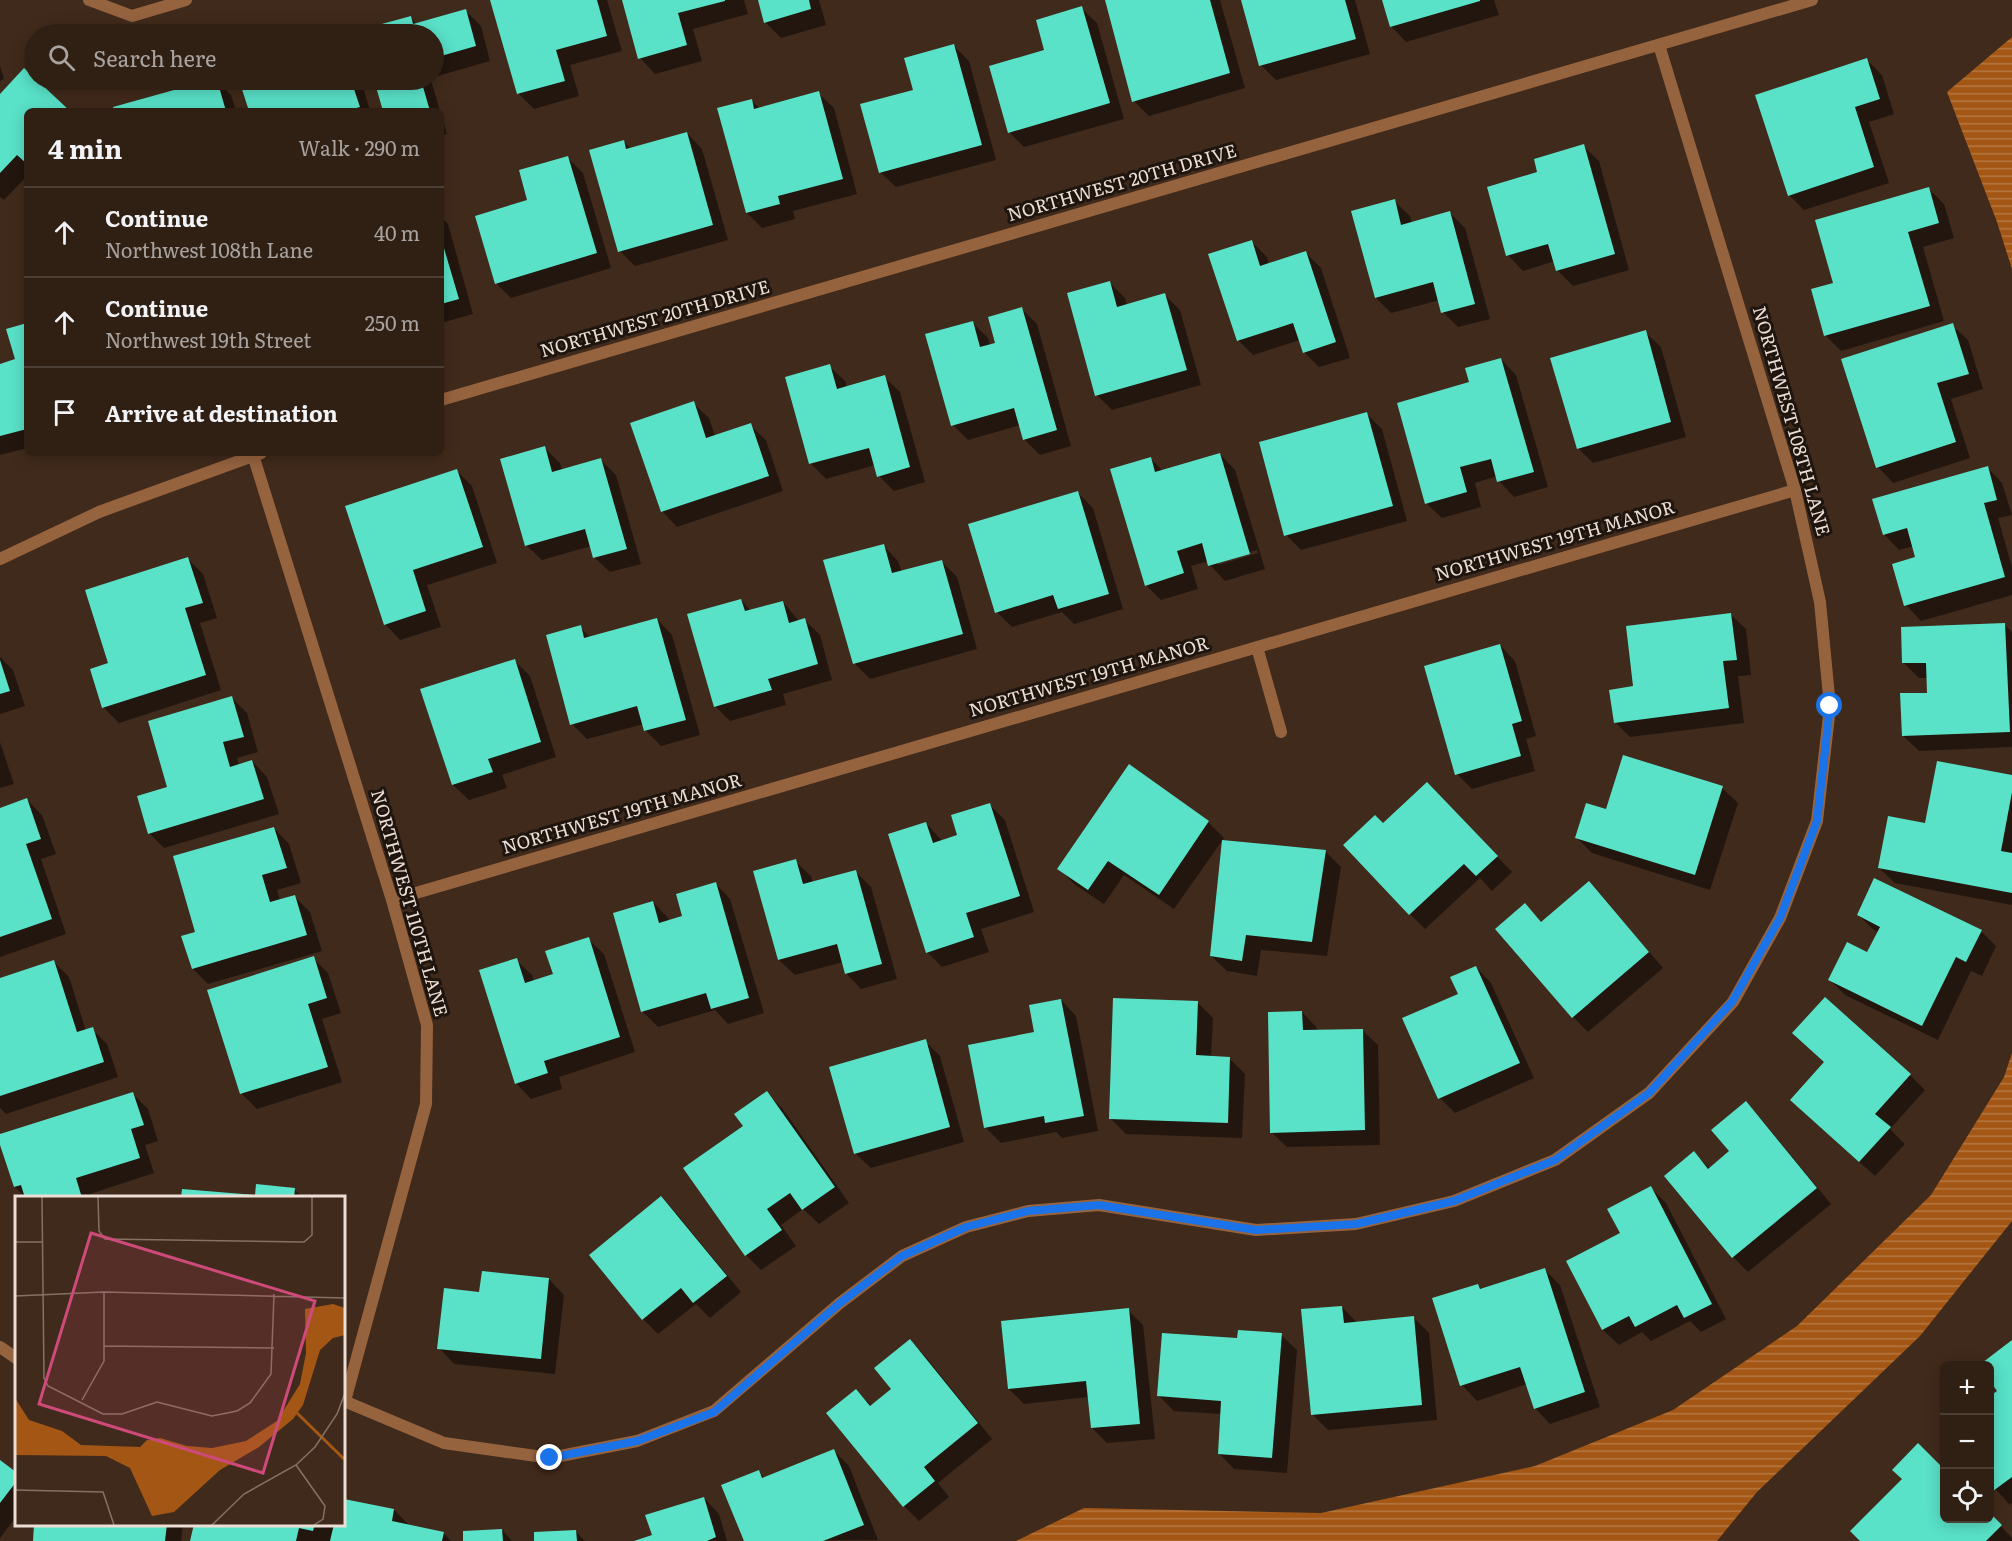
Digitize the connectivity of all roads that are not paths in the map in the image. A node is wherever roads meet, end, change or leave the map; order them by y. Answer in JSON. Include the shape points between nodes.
{"nodes":[{"id":1,"x":89,"y":0,"type":"edge"},
{"id":2,"x":186,"y":0,"type":"edge"},
{"id":3,"x":1812,"y":0,"type":"edge"},
{"id":4,"x":1659,"y":45,"type":"junction"},
{"id":5,"x":444,"y":399,"type":"edge"},
{"id":6,"x":252,"y":456,"type":"edge"},
{"id":7,"x":258,"y":456,"type":"edge"},
{"id":8,"x":1795,"y":490,"type":"junction"},
{"id":9,"x":0,"y":559,"type":"edge"},
{"id":10,"x":1257,"y":647,"type":"junction"},
{"id":11,"x":1281,"y":732,"type":"dead end"},
{"id":12,"x":392,"y":900,"type":"junction"},
{"id":13,"x":0,"y":1347,"type":"edge"},
{"id":14,"x":15,"y":1357,"type":"edge"},
{"id":15,"x":345,"y":1397,"type":"edge"},
{"id":16,"x":345,"y":1401,"type":"edge"}],
"edges":[{"from":1,"to":2,"type":"street","via":[[132,16]]},
{"from":3,"to":4,"type":"street","name":"NORTHWEST 20TH DRIVE"},
{"from":4,"to":5,"type":"street","name":"NORTHWEST 20TH DRIVE"},
{"from":4,"to":8,"type":"street","name":"NORTHWEST 108TH LANE"},
{"from":6,"to":9,"type":"street","via":[[99,512]]},
{"from":7,"to":12,"type":"street","name":"NORTHWEST 110TH LANE"},
{"from":8,"to":10,"type":"street","name":"NORTHWEST 19TH MANOR"},
{"from":8,"to":16,"type":"street","name":"NORTHWEST 108TH LANE","via":[[1820,602],[1830,706],[1817,821],[1780,918],[1732,1002],[1649,1093],[1555,1160],[1454,1201],[1356,1224],[1256,1230],[1099,1205],[1028,1211],[966,1227],[902,1256],[840,1303],[714,1412],[637,1441],[550,1458],[444,1443]]},
{"from":10,"to":11,"type":"street"},
{"from":10,"to":12,"type":"street","name":"NORTHWEST 19TH MANOR"},
{"from":12,"to":15,"type":"street","name":"NORTHWEST 110TH LANE","via":[[427,1025],[426,1104]]},
{"from":13,"to":14,"type":"street"}]}
